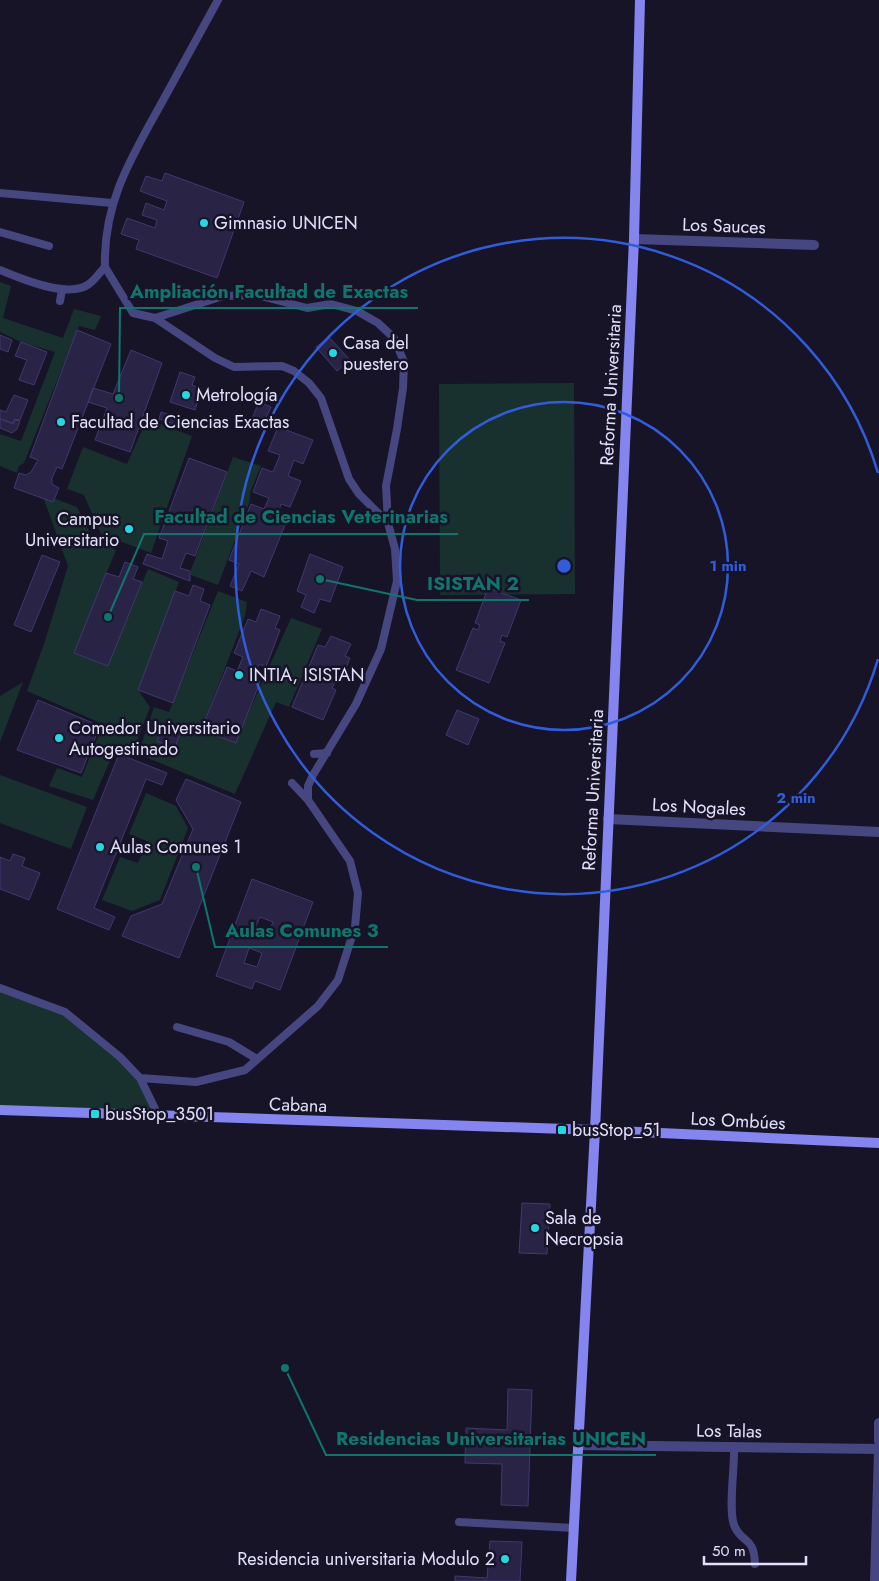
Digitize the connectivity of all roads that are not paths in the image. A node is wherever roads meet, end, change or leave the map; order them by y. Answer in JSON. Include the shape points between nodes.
{"nodes":[{"id":1,"x":218,"y":0,"type":"edge"},
{"id":2,"x":640,"y":0,"type":"edge"},
{"id":3,"x":0,"y":194,"type":"edge"},
{"id":4,"x":112,"y":203,"type":"junction"},
{"id":5,"x":0,"y":232,"type":"edge"},
{"id":6,"x":634,"y":239,"type":"junction"},
{"id":7,"x":814,"y":245,"type":"dead end"},
{"id":8,"x":49,"y":246,"type":"dead end"},
{"id":9,"x":105,"y":267,"type":"junction"},
{"id":10,"x":0,"y":270,"type":"edge"},
{"id":11,"x":20,"y":278,"type":"junction"},
{"id":12,"x":17,"y":287,"type":"dead end"},
{"id":13,"x":62,"y":290,"type":"junction"},
{"id":14,"x":60,"y":302,"type":"dead end"},
{"id":15,"x":154,"y":318,"type":"junction"},
{"id":16,"x":388,"y":523,"type":"junction"},
{"id":17,"x":327,"y":753,"type":"junction"},
{"id":18,"x":314,"y":754,"type":"dead end"},
{"id":19,"x":292,"y":783,"type":"dead end"},
{"id":20,"x":308,"y":800,"type":"junction"},
{"id":21,"x":608,"y":819,"type":"junction"},
{"id":22,"x":879,"y":832,"type":"edge"},
{"id":23,"x":0,"y":988,"type":"edge"},
{"id":24,"x":178,"y":1027,"type":"dead end"},
{"id":25,"x":257,"y":1060,"type":"junction"},
{"id":26,"x":140,"y":1078,"type":"junction"},
{"id":27,"x":0,"y":1110,"type":"edge"},
{"id":28,"x":159,"y":1117,"type":"junction"},
{"id":29,"x":595,"y":1130,"type":"junction"},
{"id":30,"x":879,"y":1143,"type":"edge"},
{"id":31,"x":879,"y":1423,"type":"edge"},
{"id":32,"x":879,"y":1441,"type":"edge"},
{"id":33,"x":579,"y":1445,"type":"junction"},
{"id":34,"x":734,"y":1447,"type":"junction"},
{"id":35,"x":879,"y":1450,"type":"edge"},
{"id":36,"x":459,"y":1522,"type":"dead end"},
{"id":37,"x":574,"y":1528,"type":"junction"},
{"id":38,"x":755,"y":1564,"type":"dead end"},
{"id":39,"x":571,"y":1581,"type":"edge"},
{"id":40,"x":875,"y":1581,"type":"edge"}],
"edges":[{"from":1,"to":4,"type":"lane","via":[[126,167]]},
{"from":2,"to":6,"type":"street","name":"Reforma Universitaria"},
{"from":3,"to":4,"type":"lane"},
{"from":4,"to":9,"type":"lane","via":[[104,249]]},
{"from":5,"to":8,"type":"lane"},
{"from":6,"to":7,"type":"street","name":"Los Sauces"},
{"from":6,"to":21,"type":"street","name":"Reforma Universitaria"},
{"from":9,"to":13,"type":"lane","via":[[89,285]]},
{"from":9,"to":15,"type":"lane","via":[[133,313]]},
{"from":10,"to":11,"type":"lane"},
{"from":11,"to":12,"type":"lane"},
{"from":11,"to":13,"type":"lane"},
{"from":13,"to":14,"type":"lane"},
{"from":15,"to":16,"type":"lane","via":[[234,367],[282,366],[309,383],[321,398],[349,479]]},
{"from":15,"to":16,"type":"lane","via":[[223,296],[257,295],[307,308],[331,304],[357,311],[378,323],[394,338],[404,362],[398,429],[386,486]]},
{"from":16,"to":17,"type":"lane","via":[[395,549],[397,581],[381,649],[356,704]]},
{"from":17,"to":18,"type":"lane"},
{"from":17,"to":20,"type":"lane","via":[[308,786]]},
{"from":19,"to":20,"type":"lane"},
{"from":20,"to":25,"type":"lane","via":[[350,861],[358,893],[355,927],[338,980],[318,1006]]},
{"from":21,"to":22,"type":"street","name":"Los Nogales"},
{"from":21,"to":29,"type":"street","name":"Reforma Universitaria"},
{"from":23,"to":26,"type":"lane","via":[[31,996],[65,1012],[120,1057]]},
{"from":24,"to":25,"type":"lane","via":[[229,1042]]},
{"from":25,"to":26,"type":"lane","via":[[245,1070],[196,1082]]},
{"from":26,"to":28,"type":"lane"},
{"from":27,"to":28,"type":"street","name":"Cabana"},
{"from":28,"to":29,"type":"street","name":"Cabana"},
{"from":29,"to":30,"type":"street","name":"Los Ombúes"},
{"from":29,"to":33,"type":"street","name":"Reforma Universitaria"},
{"from":31,"to":32,"type":"street"},
{"from":33,"to":34,"type":"street","name":"Los Talas"},
{"from":33,"to":37,"type":"street","name":"Reforma Universitaria"},
{"from":34,"to":35,"type":"street","name":"Los Talas"},
{"from":34,"to":38,"type":"lane","via":[[734,1524],[741,1536],[752,1544]]},
{"from":35,"to":40,"type":"street"},
{"from":36,"to":37,"type":"lane"},
{"from":37,"to":39,"type":"street","name":"Reforma Universitaria"}]}
